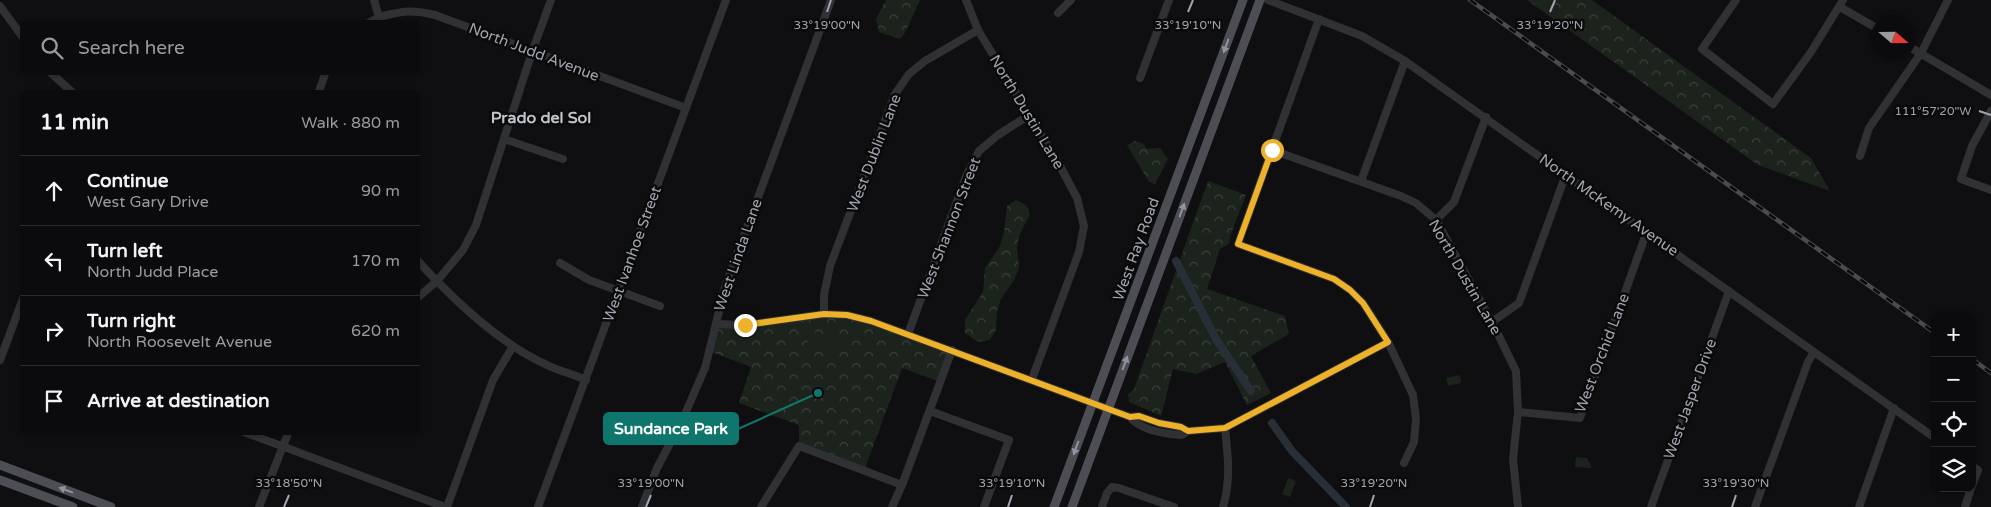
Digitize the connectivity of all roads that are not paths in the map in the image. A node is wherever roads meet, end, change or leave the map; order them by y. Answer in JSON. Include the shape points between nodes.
{"nodes":[{"id":1,"x":374,"y":0,"type":"edge"},
{"id":2,"x":551,"y":0,"type":"edge"},
{"id":3,"x":726,"y":0,"type":"edge"},
{"id":4,"x":831,"y":0,"type":"edge"},
{"id":5,"x":966,"y":0,"type":"edge"},
{"id":6,"x":1071,"y":0,"type":"edge"},
{"id":7,"x":1169,"y":0,"type":"edge"},
{"id":8,"x":1243,"y":0,"type":"edge"},
{"id":9,"x":1260,"y":0,"type":"edge"},
{"id":10,"x":1268,"y":0,"type":"edge"},
{"id":11,"x":1736,"y":0,"type":"edge"},
{"id":12,"x":1948,"y":0,"type":"edge"},
{"id":13,"x":1841,"y":3,"type":"edge"},
{"id":14,"x":0,"y":6,"type":"edge"},
{"id":15,"x":1058,"y":13,"type":"dead end"},
{"id":16,"x":379,"y":16,"type":"junction"},
{"id":17,"x":1319,"y":19,"type":"junction"},
{"id":18,"x":373,"y":20,"type":"edge"},
{"id":19,"x":1871,"y":24,"type":"edge"},
{"id":20,"x":978,"y":30,"type":"junction"},
{"id":21,"x":20,"y":34,"type":"edge"},
{"id":22,"x":1916,"y":50,"type":"edge"},
{"id":23,"x":532,"y":52,"type":"junction"},
{"id":24,"x":1921,"y":53,"type":"junction"},
{"id":25,"x":1405,"y":60,"type":"junction"},
{"id":26,"x":54,"y":75,"type":"edge"},
{"id":27,"x":325,"y":75,"type":"edge"},
{"id":28,"x":1140,"y":78,"type":"dead end"},
{"id":29,"x":70,"y":90,"type":"edge"},
{"id":30,"x":319,"y":90,"type":"edge"},
{"id":31,"x":1991,"y":95,"type":"edge"},
{"id":32,"x":686,"y":108,"type":"junction"},
{"id":33,"x":1991,"y":111,"type":"edge"},
{"id":34,"x":1028,"y":116,"type":"junction"},
{"id":35,"x":1486,"y":117,"type":"junction"},
{"id":36,"x":504,"y":139,"type":"junction"},
{"id":37,"x":1272,"y":150,"type":"junction"},
{"id":38,"x":1860,"y":156,"type":"dead end"},
{"id":39,"x":563,"y":159,"type":"dead end"},
{"id":40,"x":1566,"y":174,"type":"junction"},
{"id":41,"x":1361,"y":181,"type":"junction"},
{"id":42,"x":1991,"y":190,"type":"edge"},
{"id":43,"x":1436,"y":220,"type":"junction"},
{"id":44,"x":1647,"y":231,"type":"junction"},
{"id":45,"x":560,"y":262,"type":"dead end"},
{"id":46,"x":420,"y":263,"type":"edge"},
{"id":47,"x":436,"y":281,"type":"junction"},
{"id":48,"x":618,"y":291,"type":"junction"},
{"id":49,"x":1728,"y":291,"type":"junction"},
{"id":50,"x":420,"y":296,"type":"edge"},
{"id":51,"x":20,"y":305,"type":"edge"},
{"id":52,"x":660,"y":306,"type":"dead end"},
{"id":53,"x":824,"y":314,"type":"junction"},
{"id":54,"x":1492,"y":322,"type":"junction"},
{"id":55,"x":716,"y":324,"type":"junction"},
{"id":56,"x":908,"y":334,"type":"junction"},
{"id":57,"x":1388,"y":342,"type":"junction"},
{"id":58,"x":3,"y":345,"type":"edge"},
{"id":59,"x":513,"y":346,"type":"junction"},
{"id":60,"x":952,"y":350,"type":"junction"},
{"id":61,"x":1814,"y":352,"type":"junction"},
{"id":62,"x":0,"y":360,"type":"edge"},
{"id":63,"x":586,"y":380,"type":"junction"},
{"id":64,"x":1032,"y":380,"type":"junction"},
{"id":65,"x":1093,"y":402,"type":"junction"},
{"id":66,"x":1108,"y":408,"type":"junction"},
{"id":67,"x":1894,"y":408,"type":"junction"},
{"id":68,"x":930,"y":411,"type":"junction"},
{"id":69,"x":1518,"y":412,"type":"junction"},
{"id":70,"x":1225,"y":428,"type":"junction"},
{"id":71,"x":252,"y":435,"type":"edge"},
{"id":72,"x":287,"y":435,"type":"edge"},
{"id":73,"x":1931,"y":435,"type":"edge"},
{"id":74,"x":282,"y":446,"type":"junction"},
{"id":75,"x":1404,"y":463,"type":"dead end"},
{"id":76,"x":0,"y":465,"type":"edge"},
{"id":77,"x":0,"y":480,"type":"edge"},
{"id":78,"x":902,"y":485,"type":"junction"},
{"id":79,"x":1970,"y":492,"type":"edge"},
{"id":80,"x":73,"y":507,"type":"edge"},
{"id":81,"x":112,"y":507,"type":"edge"},
{"id":82,"x":259,"y":507,"type":"edge"},
{"id":83,"x":446,"y":507,"type":"edge"},
{"id":84,"x":538,"y":507,"type":"edge"},
{"id":85,"x":642,"y":507,"type":"edge"},
{"id":86,"x":761,"y":507,"type":"edge"},
{"id":87,"x":892,"y":507,"type":"edge"},
{"id":88,"x":984,"y":507,"type":"edge"},
{"id":89,"x":1054,"y":507,"type":"edge"},
{"id":90,"x":1072,"y":507,"type":"edge"},
{"id":91,"x":1102,"y":507,"type":"edge"},
{"id":92,"x":1174,"y":507,"type":"edge"},
{"id":93,"x":1223,"y":507,"type":"edge"},
{"id":94,"x":1518,"y":507,"type":"edge"},
{"id":95,"x":1651,"y":507,"type":"edge"},
{"id":96,"x":1755,"y":507,"type":"edge"},
{"id":97,"x":1858,"y":507,"type":"edge"},
{"id":98,"x":1965,"y":507,"type":"edge"}],
"edges":[{"from":1,"to":16,"type":"street"},
{"from":2,"to":23,"type":"street"},
{"from":3,"to":32,"type":"street","name":"West Ivanhoe Street"},
{"from":4,"to":55,"type":"street","name":"West Linda Lane","via":[[725,287]]},
{"from":5,"to":20,"type":"street","name":"North Dustin Lane"},
{"from":6,"to":15,"type":"street"},
{"from":7,"to":28,"type":"street"},
{"from":8,"to":65,"type":"main road","name":"West Ray Road","one_way":true},
{"from":66,"to":9,"type":"main road","name":"West Ray Road","one_way":true},
{"from":10,"to":17,"type":"street","name":"North McKemy Avenue"},
{"from":11,"to":13,"type":"street","via":[[1702,49],[1774,104]]},
{"from":12,"to":24,"type":"street"},
{"from":13,"to":19,"type":"street"},
{"from":14,"to":21,"type":"street"},
{"from":16,"to":18,"type":"street"},
{"from":16,"to":23,"type":"street","name":"North Judd Avenue","via":[[414,10]]},
{"from":17,"to":25,"type":"street","name":"North McKemy Avenue"},
{"from":17,"to":37,"type":"street"},
{"from":20,"to":34,"type":"street","name":"North Dustin Lane"},
{"from":20,"to":53,"type":"street","name":"West Dublin Lane","via":[[909,74],[895,94],[830,266]]},
{"from":22,"to":24,"type":"street"},
{"from":23,"to":32,"type":"street","name":"North Judd Avenue"},
{"from":23,"to":36,"type":"street"},
{"from":24,"to":31,"type":"street"},
{"from":24,"to":38,"type":"street","via":[[1869,128]]},
{"from":25,"to":35,"type":"street","name":"North McKemy Avenue"},
{"from":25,"to":41,"type":"street"},
{"from":26,"to":29,"type":"street"},
{"from":27,"to":30,"type":"street"},
{"from":32,"to":48,"type":"street","name":"West Ivanhoe Street"},
{"from":33,"to":42,"type":"street","via":[[1972,146],[1961,179]]},
{"from":34,"to":56,"type":"street","name":"West Shannon Street","via":[[998,135],[980,152],[967,174]]},
{"from":34,"to":64,"type":"street","name":"North Dustin Lane","via":[[1077,198],[1084,226],[1079,252]]},
{"from":35,"to":40,"type":"street","name":"North McKemy Avenue"},
{"from":35,"to":43,"type":"street","via":[[1454,202]]},
{"from":36,"to":39,"type":"street"},
{"from":36,"to":47,"type":"street","via":[[476,226],[463,250]]},
{"from":37,"to":41,"type":"street","name":"North Dustin Lane"},
{"from":37,"to":57,"type":"street","via":[[1238,244],[1334,279],[1363,303]]},
{"from":40,"to":44,"type":"street","name":"North McKemy Avenue"},
{"from":40,"to":54,"type":"street","via":[[1519,303]]},
{"from":41,"to":43,"type":"street","name":"North Dustin Lane","via":[[1416,203]]},
{"from":43,"to":54,"type":"street","name":"North Dustin Lane"},
{"from":44,"to":49,"type":"street","name":"North McKemy Avenue"},
{"from":44,"to":69,"type":"street","name":"West Orchid Lane","via":[[1580,418]]},
{"from":45,"to":48,"type":"street","via":[[589,280]]},
{"from":46,"to":47,"type":"street"},
{"from":47,"to":50,"type":"street"},
{"from":47,"to":59,"type":"street"},
{"from":48,"to":52,"type":"street"},
{"from":48,"to":63,"type":"street","name":"West Ivanhoe Street"},
{"from":49,"to":61,"type":"street","name":"North McKemy Avenue"},
{"from":49,"to":95,"type":"street","name":"West Jasper Drive"},
{"from":51,"to":58,"type":"street"},
{"from":53,"to":55,"type":"street","via":[[745,325]]},
{"from":53,"to":56,"type":"street","via":[[847,315]]},
{"from":54,"to":69,"type":"street","name":"North Dustin Lane","via":[[1516,371]]},
{"from":55,"to":85,"type":"street","name":"West Linda Lane","via":[[704,368]]},
{"from":56,"to":60,"type":"street"},
{"from":57,"to":70,"type":"street"},
{"from":57,"to":75,"type":"street","via":[[1413,395],[1414,442]]},
{"from":58,"to":62,"type":"street"},
{"from":59,"to":63,"type":"street","via":[[547,365]]},
{"from":59,"to":83,"type":"street","via":[[493,380]]},
{"from":60,"to":64,"type":"street"},
{"from":60,"to":68,"type":"street"},
{"from":61,"to":67,"type":"street","name":"North McKemy Avenue"},
{"from":61,"to":96,"type":"street"},
{"from":63,"to":84,"type":"street","name":"West Ivanhoe Street"},
{"from":64,"to":65,"type":"street"},
{"from":65,"to":66,"type":"street"},
{"from":65,"to":89,"type":"main road","name":"West Ray Road","one_way":true},
{"from":66,"to":70,"type":"street","via":[[1130,417],[1139,416],[1188,431]]},
{"from":66,"to":90,"type":"main road","name":"West Ray Road"},
{"from":67,"to":73,"type":"street","name":"North McKemy Avenue"},
{"from":67,"to":97,"type":"street"},
{"from":68,"to":78,"type":"street"},
{"from":68,"to":88,"type":"street","via":[[1009,440]]},
{"from":69,"to":94,"type":"street","name":"North Dustin Lane","via":[[1513,459]]},
{"from":70,"to":93,"type":"street","via":[[1228,466]]},
{"from":71,"to":74,"type":"street"},
{"from":72,"to":74,"type":"street"},
{"from":74,"to":82,"type":"street"},
{"from":74,"to":83,"type":"street"},
{"from":81,"to":76,"type":"main road","one_way":true},
{"from":77,"to":80,"type":"main road"},
{"from":78,"to":86,"type":"street","via":[[799,446]]},
{"from":78,"to":87,"type":"street"},
{"from":79,"to":98,"type":"street"},
{"from":91,"to":92,"type":"street","via":[[1112,487]]}]}
